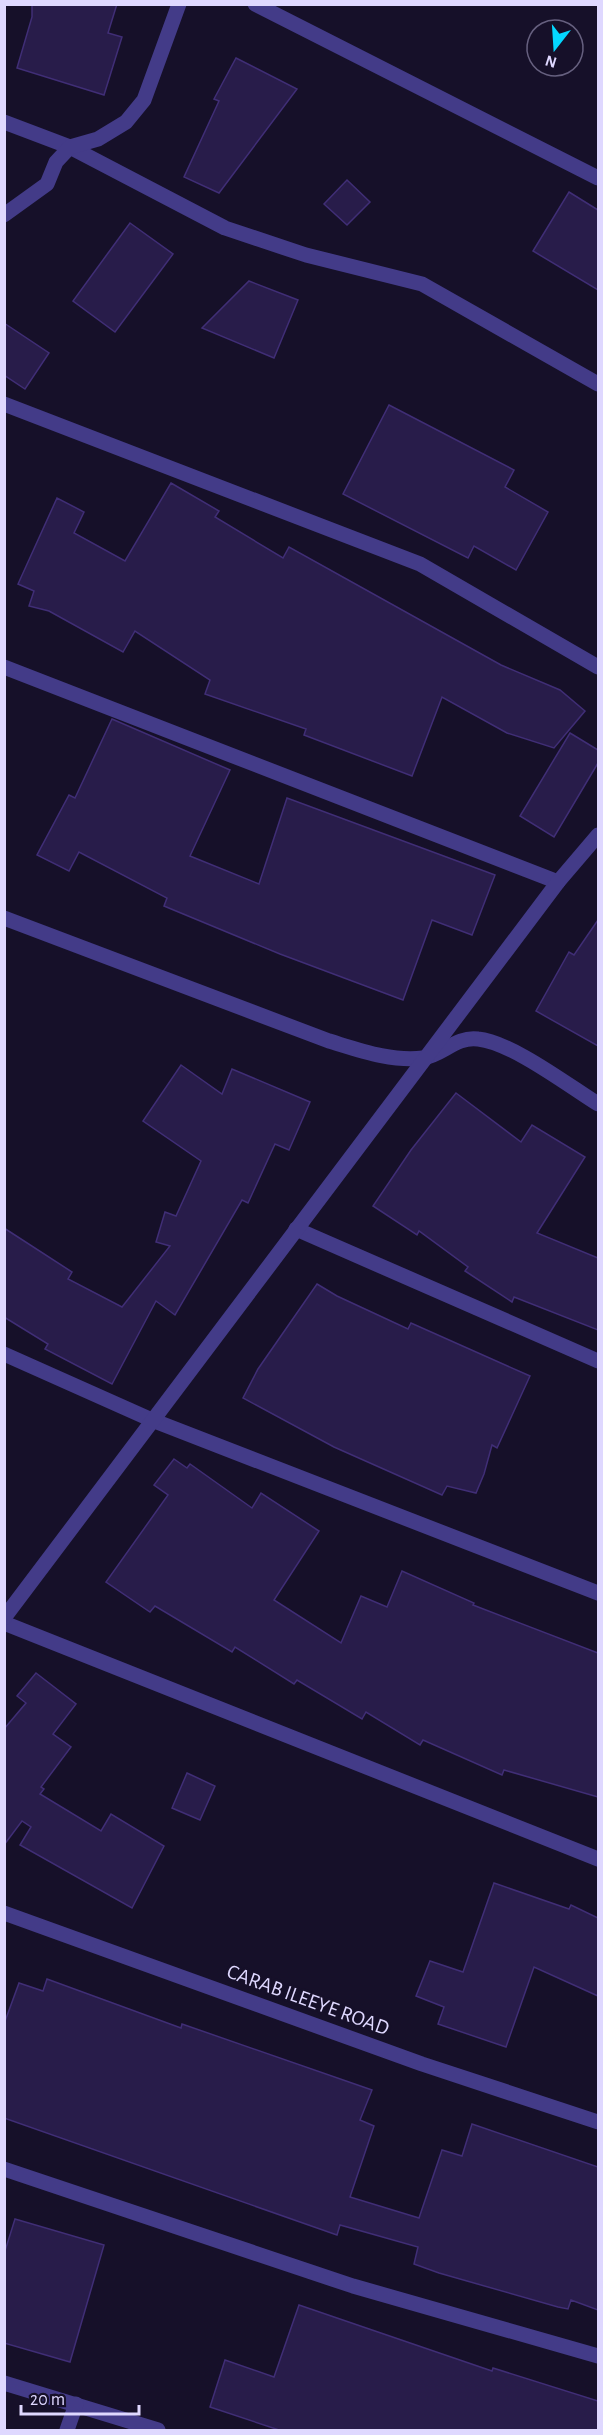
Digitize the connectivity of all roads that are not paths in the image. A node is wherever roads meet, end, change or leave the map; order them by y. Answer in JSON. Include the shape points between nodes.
{"nodes":[{"id":1,"x":179,"y":4,"type":"edge"},
{"id":2,"x":255,"y":4,"type":"edge"},
{"id":3,"x":4,"y":122,"type":"edge"},
{"id":4,"x":70,"y":147,"type":"junction"},
{"id":5,"x":598,"y":178,"type":"edge"},
{"id":6,"x":4,"y":215,"type":"edge"},
{"id":7,"x":598,"y":384,"type":"edge"},
{"id":8,"x":4,"y":404,"type":"edge"},
{"id":9,"x":4,"y":667,"type":"edge"},
{"id":10,"x":598,"y":667,"type":"edge"},
{"id":11,"x":598,"y":837,"type":"edge"},
{"id":12,"x":558,"y":882,"type":"junction"},
{"id":13,"x":4,"y":918,"type":"edge"},
{"id":14,"x":424,"y":1058,"type":"junction"},
{"id":15,"x":598,"y":1104,"type":"edge"},
{"id":16,"x":296,"y":1229,"type":"junction"},
{"id":17,"x":4,"y":1354,"type":"edge"},
{"id":18,"x":598,"y":1361,"type":"edge"},
{"id":19,"x":152,"y":1420,"type":"junction"},
{"id":20,"x":598,"y":1593,"type":"edge"},
{"id":21,"x":4,"y":1618,"type":"edge"},
{"id":22,"x":4,"y":1623,"type":"edge"},
{"id":23,"x":598,"y":1859,"type":"edge"},
{"id":24,"x":4,"y":1913,"type":"edge"},
{"id":25,"x":598,"y":2122,"type":"edge"},
{"id":26,"x":4,"y":2169,"type":"edge"},
{"id":27,"x":598,"y":2356,"type":"edge"},
{"id":28,"x":4,"y":2383,"type":"edge"},
{"id":29,"x":76,"y":2404,"type":"junction"},
{"id":30,"x":67,"y":2430,"type":"edge"},
{"id":31,"x":158,"y":2430,"type":"edge"}],
"edges":[{"from":1,"to":4,"type":"street","via":[[144,100],[126,122],[98,139]]},
{"from":2,"to":5,"type":"street"},
{"from":3,"to":4,"type":"street"},
{"from":4,"to":6,"type":"street","via":[[56,162],[47,184]]},
{"from":4,"to":7,"type":"street","via":[[225,228],[306,255],[422,284]]},
{"from":8,"to":10,"type":"street","via":[[420,564]]},
{"from":9,"to":12,"type":"street"},
{"from":11,"to":12,"type":"street"},
{"from":12,"to":14,"type":"street"},
{"from":13,"to":14,"type":"street","via":[[329,1041],[378,1055]]},
{"from":14,"to":15,"type":"street","via":[[461,1040],[479,1039],[505,1047]]},
{"from":14,"to":16,"type":"street"},
{"from":16,"to":18,"type":"street"},
{"from":16,"to":19,"type":"street"},
{"from":17,"to":19,"type":"street"},
{"from":19,"to":20,"type":"street"},
{"from":19,"to":21,"type":"street"},
{"from":22,"to":23,"type":"street"},
{"from":24,"to":25,"type":"street","name":"CARAB ILEEYE ROAD","via":[[411,2060]]},
{"from":26,"to":27,"type":"street","via":[[353,2286]]},
{"from":28,"to":29,"type":"street"},
{"from":29,"to":30,"type":"street"},
{"from":29,"to":31,"type":"street"}]}
